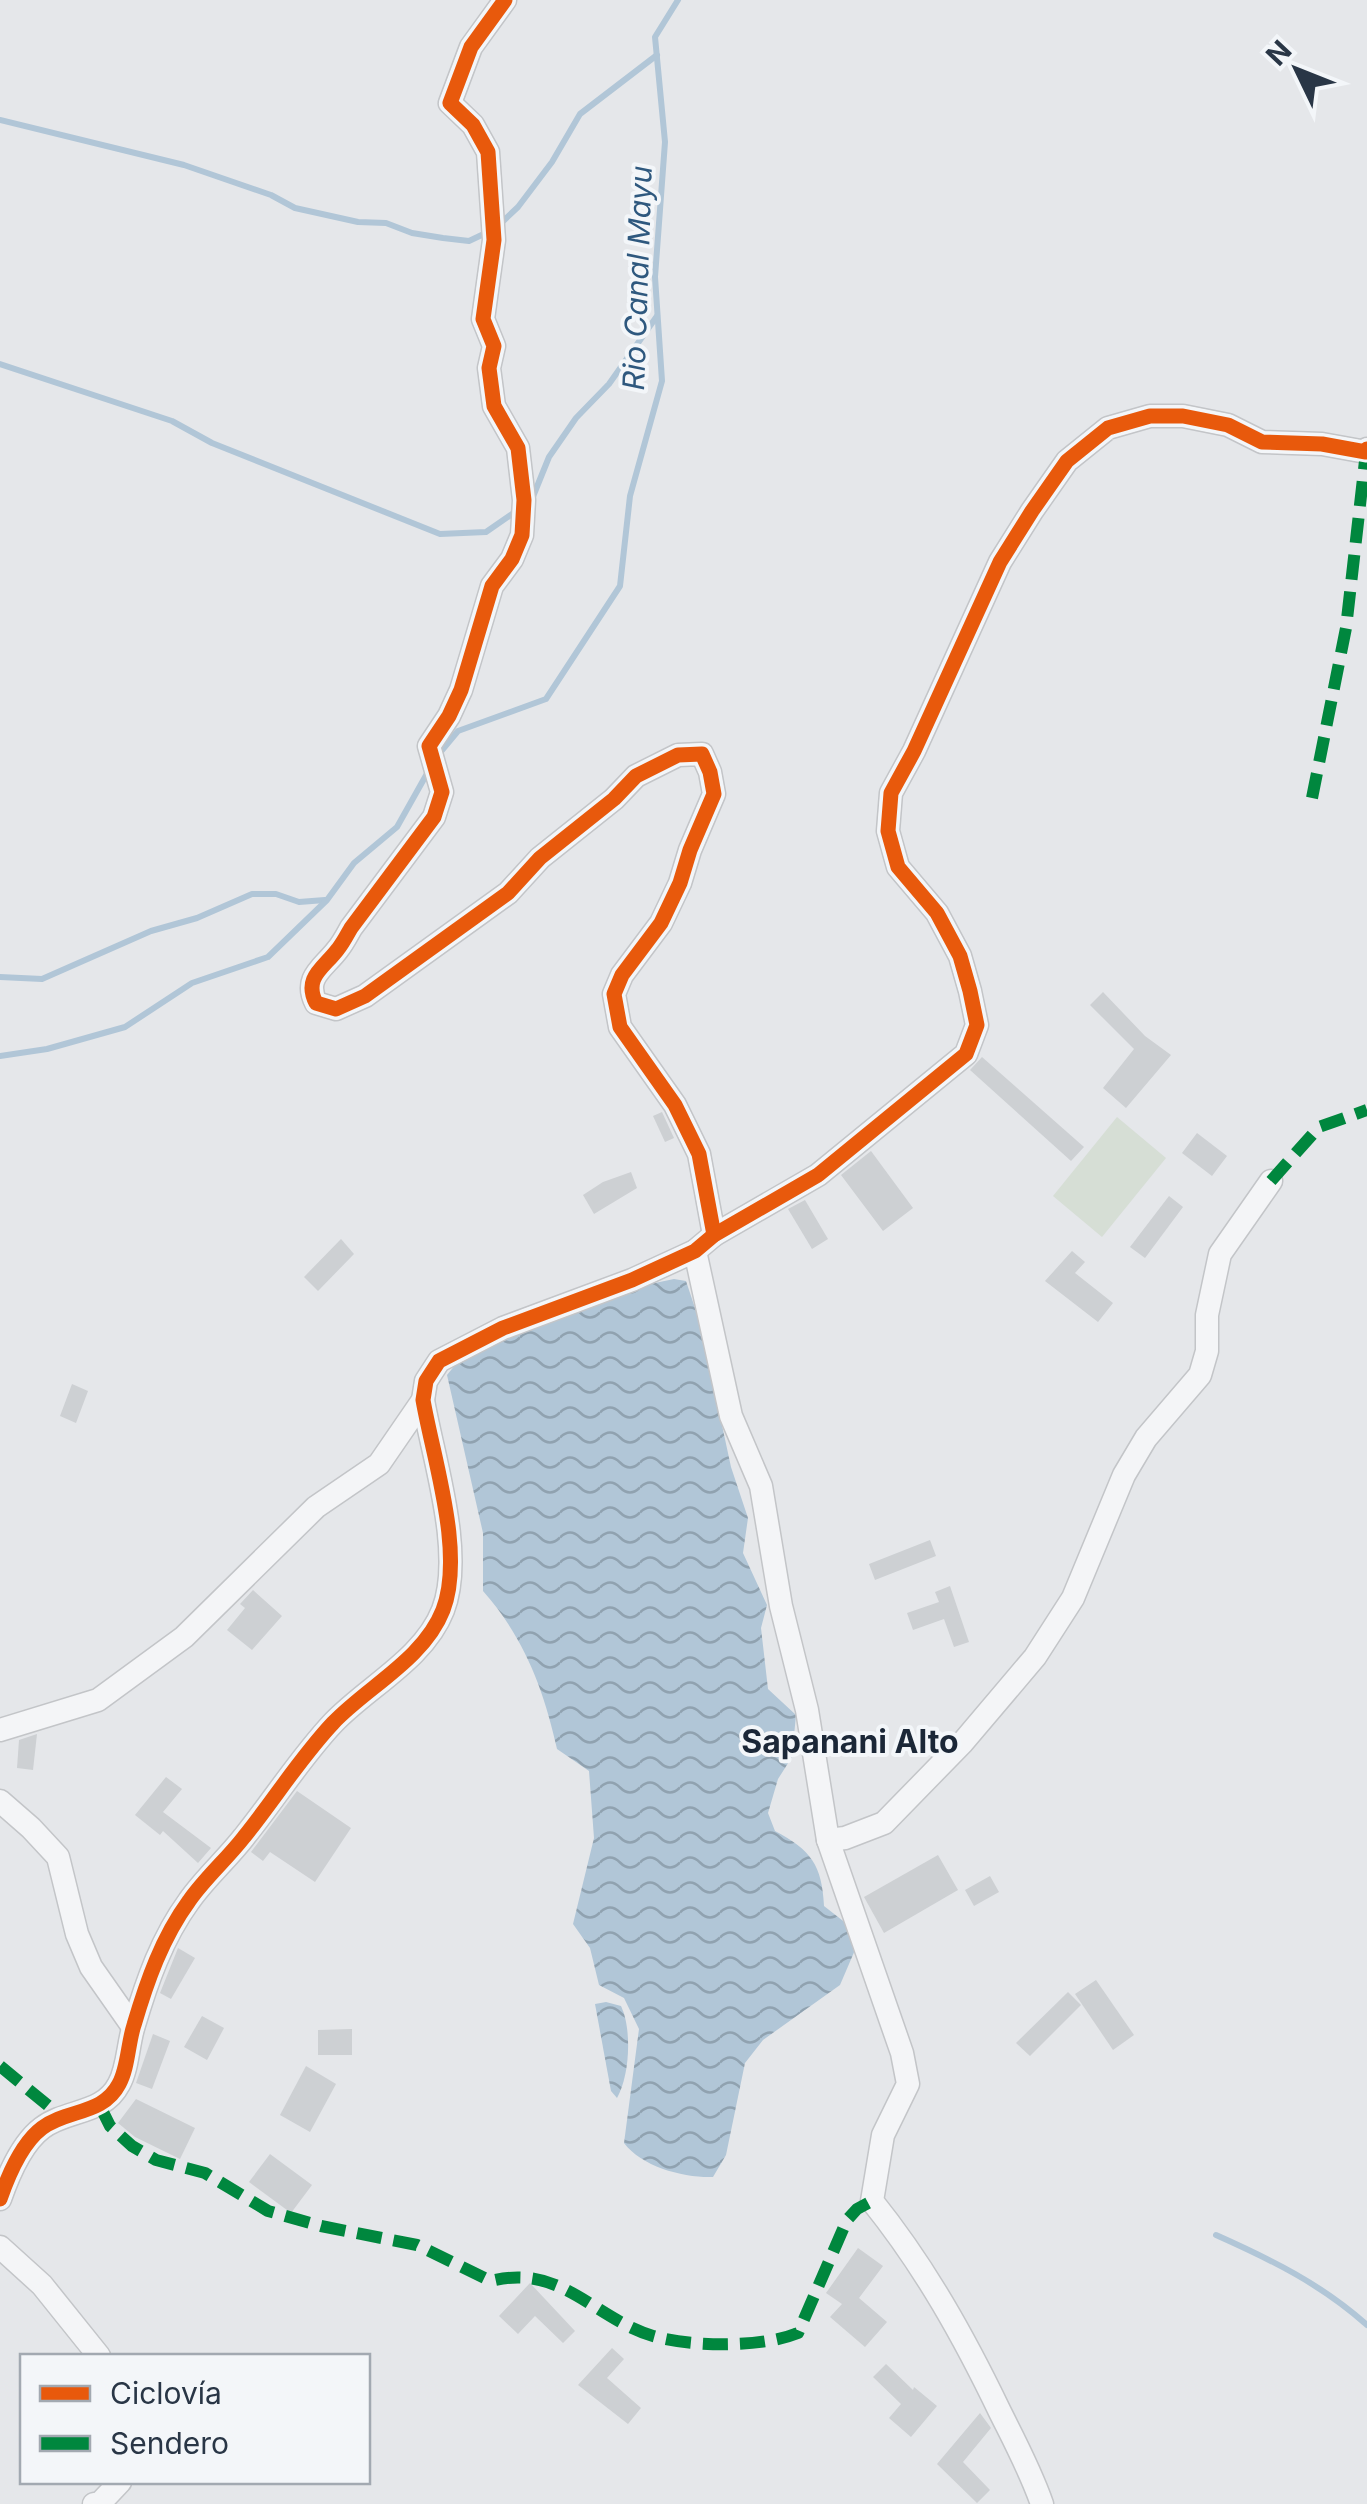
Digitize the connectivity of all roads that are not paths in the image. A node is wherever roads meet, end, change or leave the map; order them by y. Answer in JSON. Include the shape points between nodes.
{"nodes":[{"id":1,"x":505,"y":0,"type":"edge"},
{"id":2,"x":1367,"y":448,"type":"edge"},
{"id":3,"x":1271,"y":1182,"type":"dead end"},
{"id":4,"x":714,"y":1235,"type":"junction"},
{"id":5,"x":695,"y":1251,"type":"junction"},
{"id":6,"x":423,"y":1400,"type":"junction"},
{"id":7,"x":0,"y":1730,"type":"edge"},
{"id":8,"x":0,"y":1801,"type":"edge"},
{"id":9,"x":828,"y":1840,"type":"junction"},
{"id":10,"x":133,"y":2027,"type":"junction"},
{"id":11,"x":0,"y":2199,"type":"edge"},
{"id":12,"x":0,"y":2247,"type":"edge"},
{"id":13,"x":97,"y":2354,"type":"edge"},
{"id":14,"x":118,"y":2484,"type":"edge"},
{"id":15,"x":94,"y":2504,"type":"edge"},
{"id":16,"x":1042,"y":2504,"type":"edge"}],
"edges":[{"from":1,"to":4,"type":"street","via":[[471,47],[450,103],[473,124],[488,152],[494,240],[483,320],[494,346],[494,406],[518,448],[522,534],[492,586],[461,690],[428,746],[442,792],[434,817],[312,978],[311,993],[316,1003],[336,1009],[366,996],[508,892],[636,776],[678,754],[702,754],[714,794],[660,923],[614,994],[620,1027],[675,1105],[699,1154]]},
{"from":2,"to":4,"type":"street","via":[[1262,442],[1228,426],[1150,416],[1108,428],[1067,462],[1000,562],[891,794],[888,832],[898,868],[937,913],[970,990],[977,1026],[966,1054],[818,1176]]},
{"from":3,"to":9,"type":"street","via":[[1220,1254],[1200,1376],[1146,1438],[1124,1475],[1074,1598],[1035,1657],[884,1823]]},
{"from":4,"to":5,"type":"street"},
{"from":5,"to":6,"type":"street","via":[[464,1346],[439,1361]]},
{"from":5,"to":9,"type":"street","via":[[731,1416],[761,1486]]},
{"from":6,"to":7,"type":"street","via":[[379,1464],[316,1506],[184,1637],[98,1700]]},
{"from":6,"to":10,"type":"street","via":[[449,1548],[444,1608],[408,1657],[330,1726],[189,1900],[158,1952]]},
{"from":8,"to":10,"type":"street","via":[[58,1858],[90,1967]]},
{"from":9,"to":16,"type":"street","via":[[908,2084],[883,2135],[872,2201],[945,2304]]},
{"from":10,"to":11,"type":"street","via":[[120,2084],[100,2106],[41,2128]]},
{"from":12,"to":13,"type":"street","via":[[42,2285]]},
{"from":14,"to":15,"type":"street"}]}
